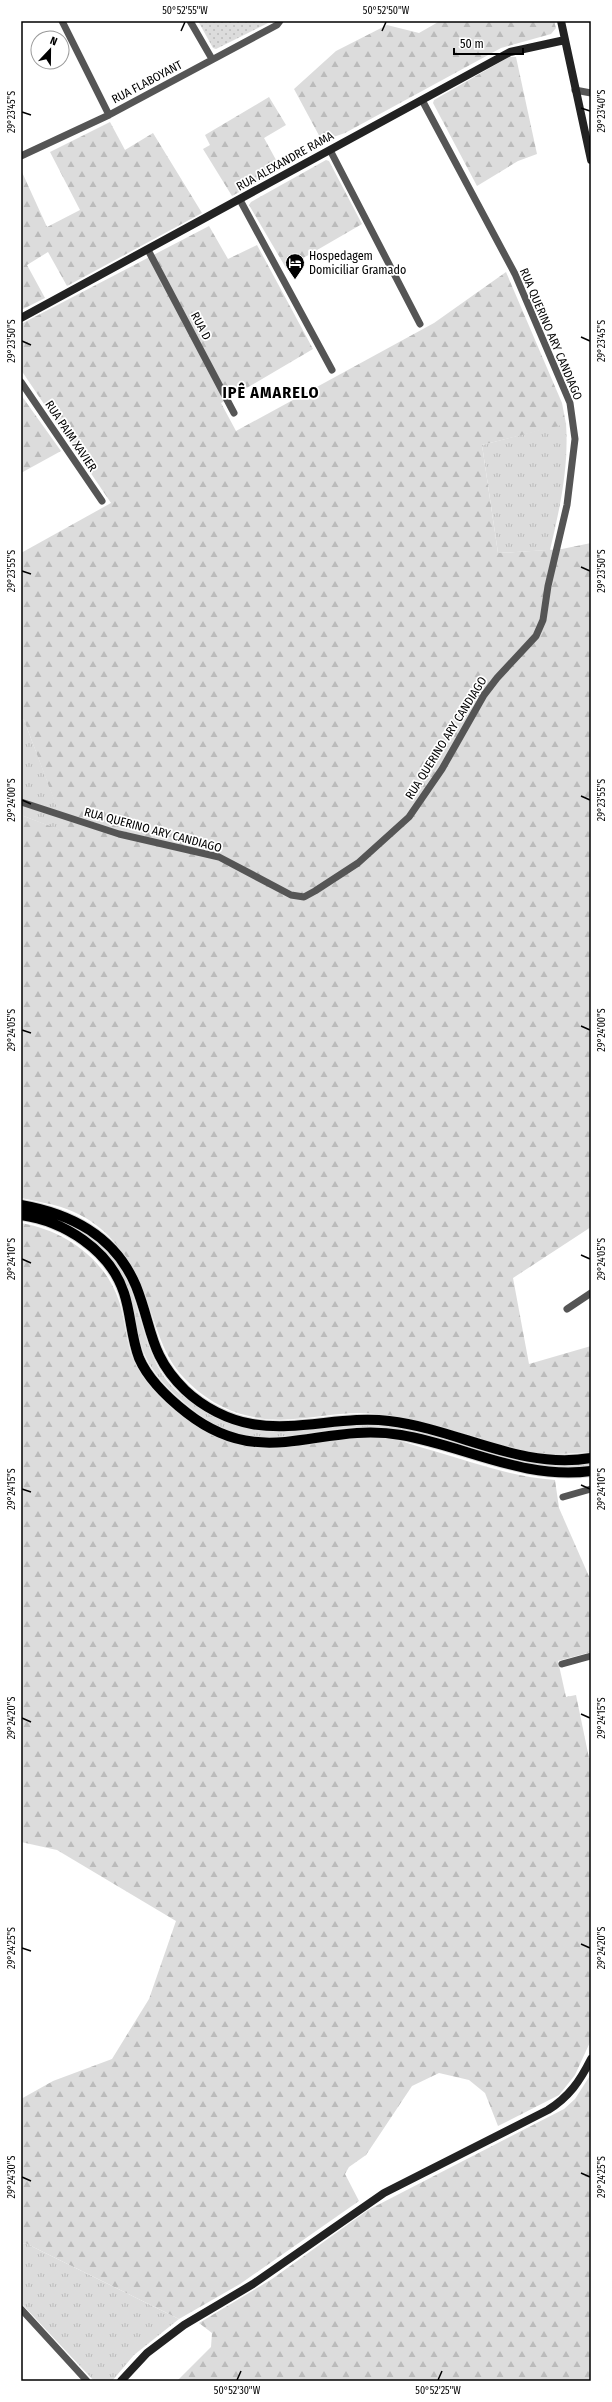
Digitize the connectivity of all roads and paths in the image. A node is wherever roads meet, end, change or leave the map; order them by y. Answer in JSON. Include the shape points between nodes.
{"nodes":[{"id":1,"x":62,"y":21,"type":"edge"},
{"id":2,"x":190,"y":21,"type":"edge"},
{"id":3,"x":280,"y":21,"type":"edge"},
{"id":4,"x":561,"y":21,"type":"edge"},
{"id":5,"x":566,"y":40,"type":"junction"},
{"id":6,"x":212,"y":59,"type":"junction"},
{"id":7,"x":575,"y":90,"type":"junction"},
{"id":8,"x":591,"y":93,"type":"edge"},
{"id":9,"x":422,"y":100,"type":"junction"},
{"id":10,"x":109,"y":115,"type":"junction"},
{"id":11,"x":330,"y":150,"type":"junction"},
{"id":12,"x":21,"y":156,"type":"edge"},
{"id":13,"x":591,"y":160,"type":"edge"},
{"id":14,"x":240,"y":200,"type":"junction"},
{"id":15,"x":148,"y":250,"type":"junction"},
{"id":16,"x":21,"y":318,"type":"edge"},
{"id":17,"x":420,"y":324,"type":"dead end"},
{"id":18,"x":332,"y":370,"type":"dead end"},
{"id":19,"x":21,"y":382,"type":"edge"},
{"id":20,"x":234,"y":413,"type":"dead end"},
{"id":21,"x":102,"y":502,"type":"dead end"},
{"id":22,"x":21,"y":802,"type":"edge"},
{"id":23,"x":21,"y":1205,"type":"edge"},
{"id":24,"x":21,"y":1215,"type":"edge"},
{"id":25,"x":591,"y":1293,"type":"edge"},
{"id":26,"x":567,"y":1309,"type":"dead end"},
{"id":27,"x":591,"y":1458,"type":"edge"},
{"id":28,"x":591,"y":1471,"type":"edge"},
{"id":29,"x":591,"y":1489,"type":"edge"},
{"id":30,"x":563,"y":1497,"type":"dead end"},
{"id":31,"x":591,"y":1656,"type":"edge"},
{"id":32,"x":562,"y":1664,"type":"dead end"},
{"id":33,"x":591,"y":2059,"type":"edge"},
{"id":34,"x":21,"y":2309,"type":"edge"},
{"id":35,"x":87,"y":2381,"type":"edge"},
{"id":36,"x":121,"y":2381,"type":"edge"}],
"edges":[{"from":1,"to":10,"type":"street"},
{"from":2,"to":6,"type":"street"},
{"from":3,"to":6,"type":"street","name":"RUA FLABOYANT","via":[[277,25]]},
{"from":4,"to":5,"type":"street"},
{"from":5,"to":7,"type":"street"},
{"from":5,"to":9,"type":"street","name":"RUA ALEXANDRE RAMA","via":[[510,52]]},
{"from":6,"to":10,"type":"street","name":"RUA FLABOYANT"},
{"from":7,"to":8,"type":"street"},
{"from":7,"to":13,"type":"street"},
{"from":9,"to":11,"type":"street","name":"RUA ALEXANDRE RAMA"},
{"from":9,"to":22,"type":"street","name":"RUA QUERINO ARY CANDIAGO","via":[[515,274],[570,403],[575,439],[574,459],[543,620],[536,636],[484,695],[442,769],[409,817],[358,863],[304,897],[291,895],[219,857],[119,834]]},
{"from":10,"to":12,"type":"street","name":"RUA FLABOYANT"},
{"from":11,"to":14,"type":"street","name":"RUA ALEXANDRE RAMA"},
{"from":11,"to":17,"type":"street"},
{"from":14,"to":15,"type":"street","name":"RUA ALEXANDRE RAMA"},
{"from":14,"to":18,"type":"street"},
{"from":15,"to":16,"type":"street","name":"RUA ALEXANDRE RAMA"},
{"from":15,"to":20,"type":"street","name":"RUA D"},
{"from":19,"to":21,"type":"street","name":"RUA PAIM XAVIER"},
{"from":23,"to":27,"type":"main road","via":[[69,1218],[93,1231],[108,1244],[123,1262],[136,1287],[151,1340],[162,1363],[186,1390],[219,1413],[251,1424],[272,1426],[347,1420],[392,1421],[437,1431],[520,1456],[539,1459]]},
{"from":24,"to":28,"type":"main road","via":[[65,1228],[100,1256],[124,1292],[136,1347],[145,1369],[169,1397],[216,1432],[269,1444],[344,1433],[381,1432],[419,1439],[517,1468],[540,1472]]},
{"from":25,"to":26,"type":"street"},
{"from":29,"to":30,"type":"street"},
{"from":31,"to":32,"type":"street"},
{"from":33,"to":36,"type":"street","via":[[566,2099],[384,2193],[253,2284],[164,2340]]},
{"from":34,"to":35,"type":"street"}]}
